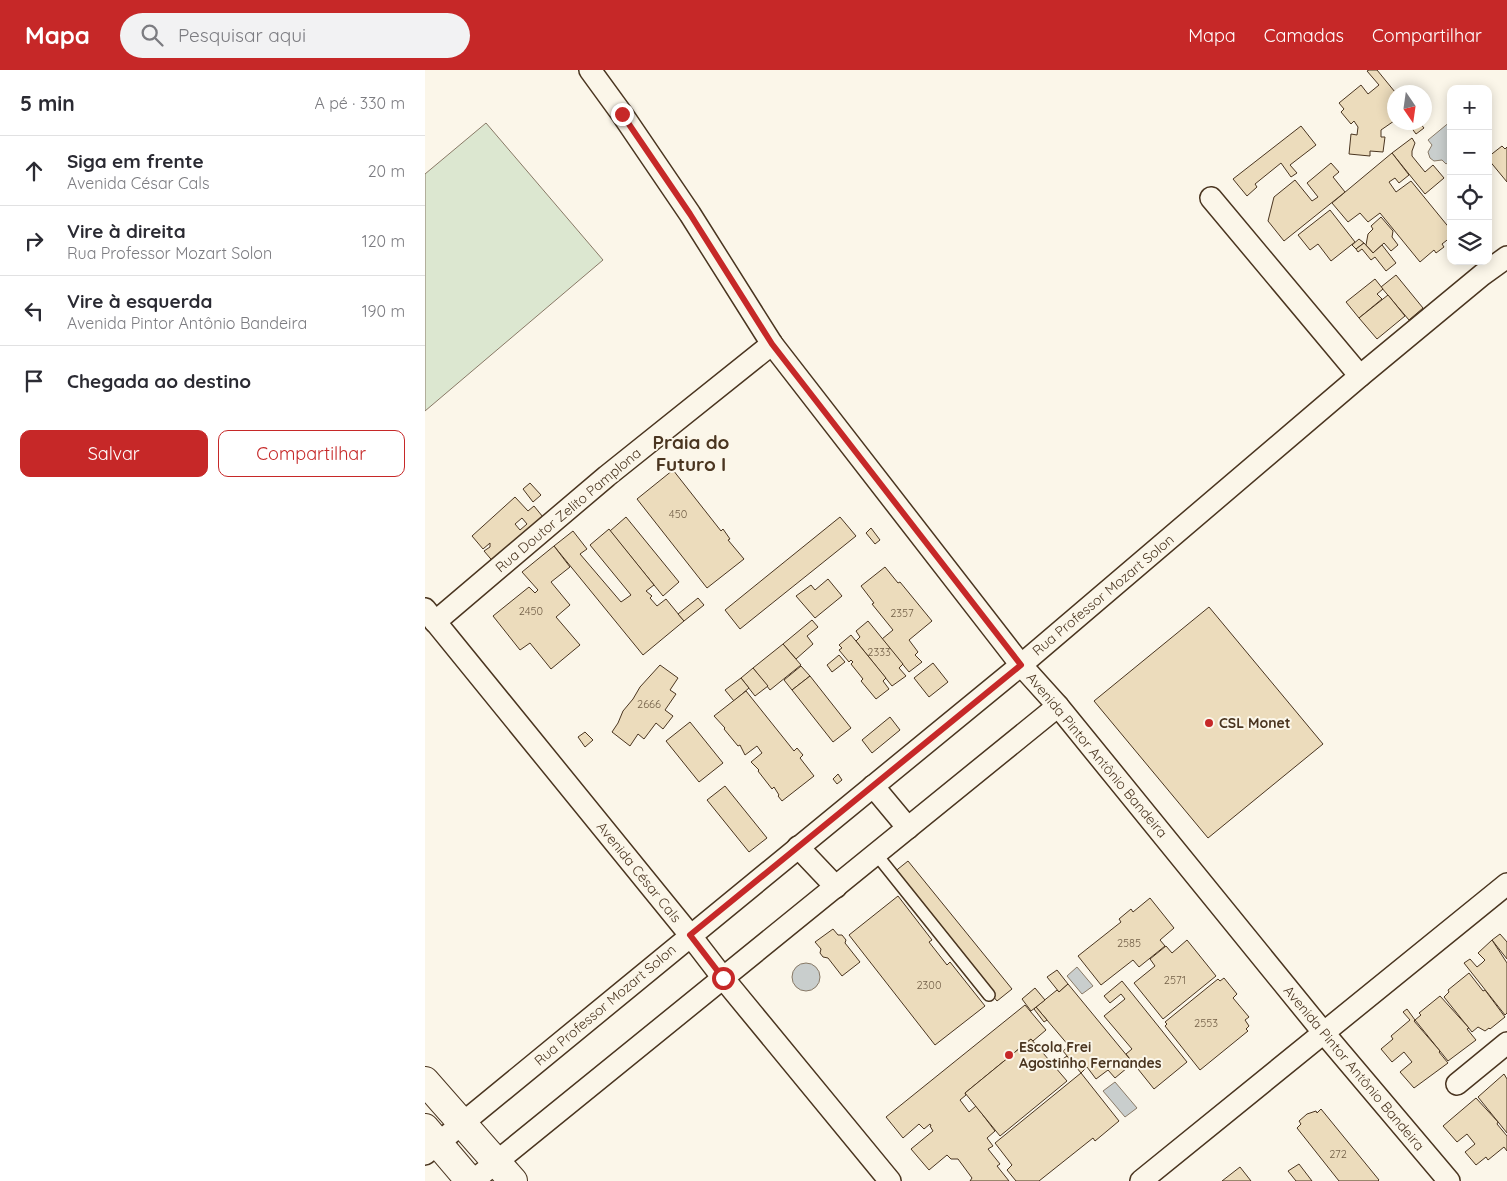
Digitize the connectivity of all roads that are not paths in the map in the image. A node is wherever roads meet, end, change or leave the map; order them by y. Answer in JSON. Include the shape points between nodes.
{"nodes":[{"id":1,"x":590,"y":70,"type":"edge"},
{"id":2,"x":1211,"y":198,"type":"dead end"},
{"id":3,"x":1507,"y":257,"type":"edge"},
{"id":4,"x":772,"y":344,"type":"junction"},
{"id":5,"x":1360,"y":376,"type":"junction"},
{"id":6,"x":430,"y":616,"type":"edge"},
{"id":7,"x":1021,"y":665,"type":"junction"},
{"id":8,"x":1058,"y":706,"type":"junction"},
{"id":9,"x":873,"y":786,"type":"junction"},
{"id":10,"x":908,"y":828,"type":"junction"},
{"id":11,"x":798,"y":847,"type":"junction"},
{"id":12,"x":876,"y":854,"type":"junction"},
{"id":13,"x":1507,"y":884,"type":"edge"},
{"id":14,"x":836,"y":887,"type":"junction"},
{"id":15,"x":690,"y":935,"type":"junction"},
{"id":16,"x":723,"y":978,"type":"junction"},
{"id":17,"x":989,"y":995,"type":"dead end"},
{"id":18,"x":1323,"y":1032,"type":"junction"},
{"id":19,"x":1507,"y":1043,"type":"edge"},
{"id":20,"x":425,"y":1081,"type":"edge"},
{"id":21,"x":1457,"y":1084,"type":"dead end"},
{"id":22,"x":462,"y":1123,"type":"junction"},
{"id":23,"x":429,"y":1142,"type":"edge"},
{"id":24,"x":505,"y":1172,"type":"edge"},
{"id":25,"x":472,"y":1181,"type":"edge"},
{"id":26,"x":890,"y":1181,"type":"edge"},
{"id":27,"x":1141,"y":1181,"type":"edge"},
{"id":28,"x":1449,"y":1181,"type":"edge"}],
"edges":[{"from":1,"to":4,"type":"street","name":"Avenida Pintor Antônio Bandeira","via":[[690,214]]},
{"from":2,"to":5,"type":"street"},
{"from":3,"to":5,"type":"street","name":"Rua Professor Mozart Solon"},
{"from":4,"to":6,"type":"street","name":"Rua Doutor Zelito Pamplona"},
{"from":4,"to":7,"type":"street","name":"Avenida Pintor Antônio Bandeira"},
{"from":5,"to":7,"type":"street","name":"Rua Professor Mozart Solon"},
{"from":6,"to":15,"type":"street","name":"Avenida César Cals"},
{"from":7,"to":8,"type":"street","name":"Avenida Pintor Antônio Bandeira"},
{"from":7,"to":9,"type":"street","name":"Rua Professor Mozart Solon"},
{"from":8,"to":10,"type":"street"},
{"from":8,"to":18,"type":"street","name":"Avenida Pintor Antônio Bandeira"},
{"from":9,"to":10,"type":"street"},
{"from":9,"to":11,"type":"street","name":"Rua Professor Mozart Solon"},
{"from":10,"to":12,"type":"street"},
{"from":11,"to":14,"type":"street"},
{"from":11,"to":15,"type":"street","name":"Rua Professor Mozart Solon"},
{"from":12,"to":14,"type":"street"},
{"from":12,"to":17,"type":"lane"},
{"from":13,"to":18,"type":"street"},
{"from":14,"to":16,"type":"street"},
{"from":15,"to":16,"type":"street","name":"Avenida César Cals"},
{"from":15,"to":22,"type":"street","name":"Rua Professor Mozart Solon"},
{"from":16,"to":24,"type":"street"},
{"from":16,"to":26,"type":"street","name":"Avenida César Cals"},
{"from":18,"to":27,"type":"street"},
{"from":18,"to":28,"type":"street","name":"Avenida Pintor Antônio Bandeira"},
{"from":19,"to":21,"type":"street"},
{"from":20,"to":22,"type":"main road"},
{"from":22,"to":23,"type":"street","name":"Rua Professor Mozart Solon"},
{"from":22,"to":24,"type":"main road"},
{"from":23,"to":25,"type":"main road"},
{"from":24,"to":25,"type":"street"}]}
